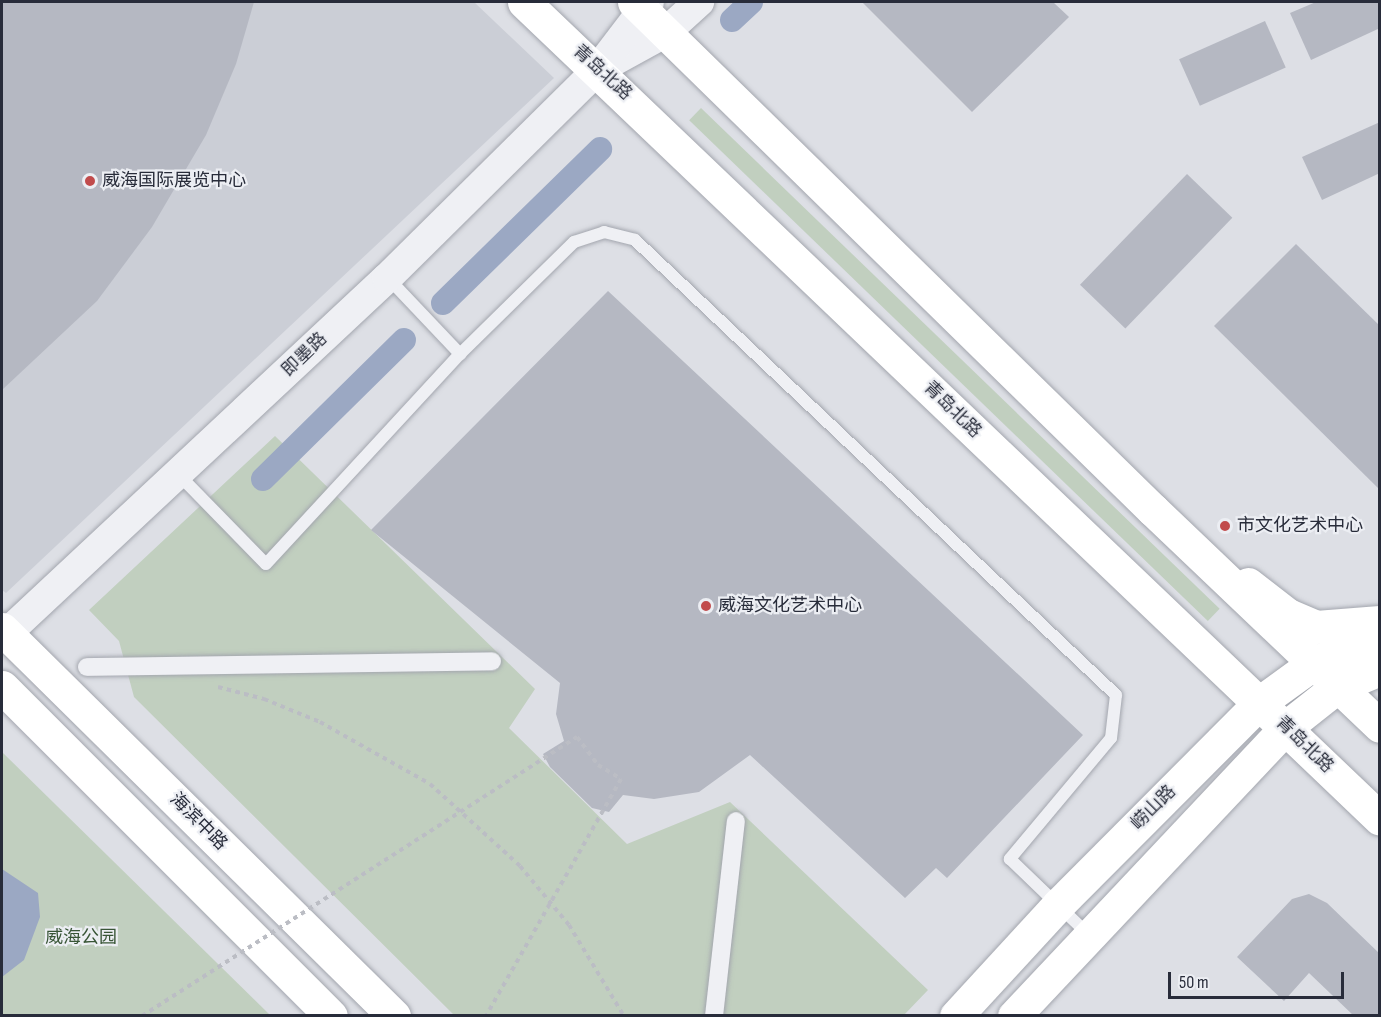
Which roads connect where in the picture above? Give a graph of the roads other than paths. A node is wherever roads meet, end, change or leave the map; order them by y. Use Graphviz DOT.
graph roads {
  1 [pos="524,2"];
  2 [pos="699,2"];
  3 [pos="642,4"];
  4 [pos="666,32"];
  5 [pos="598,69"];
  6 [pos="387,278"];
  7 [pos="460,354"];
  8 [pos="179,475"];
  9 [pos="1153,510"];
  10 [pos="1380,622"];
  11 [pos="4,632"];
  12 [pos="1380,634"];
  13 [pos="492,661"];
  14 [pos="1314,663"];
  15 [pos="87,667"];
  16 [pos="1380,669"];
  17 [pos="2,687"];
  18 [pos="1337,687"];
  19 [pos="1259,703"];
  20 [pos="1380,726"];
  21 [pos="1285,728"];
  22 [pos="1380,819"];
  23 [pos="736,821"];
  24 [pos="1059,904"];
  25 [pos="1090,937"];
  26 [pos="332,1016"];
  27 [pos="394,1016"];
  28 [pos="714,1016"];
  29 [pos="956,1016"];
  30 [pos="1014,1016"];
  1 -- 5 [label="main road, 青岛北路"];
  2 -- 4 [label="street, 即墨路"];
  3 -- 4 [label="main road"];
  3 -- 5 [label="street, 即墨路"];
  4 -- 5 [label="street, 即墨路"];
  4 -- 9 [label="main road"];
  5 -- 6 [label="street, 即墨路"];
  5 -- 19 [label="main road, 青岛北路"];
  6 -- 7 [label="lane"];
  6 -- 8 [label="street, 即墨路"];
  7 -- 8 [label="lane"];
  7 -- 24 [label="lane"];
  8 -- 11 [label="street, 即墨路"];
  9 -- 10 [label="main road"];
  9 -- 14 [label="main road"];
  11 -- 27 [label="main road, 海滨中路"];
  12 -- 14 [label="main road, 崂山路"];
  13 -- 15 [label="street"];
  14 -- 18 [label="main road"];
  14 -- 19 [label="main road, 崂山路"];
  16 -- 18 [label="main road"];
  17 -- 26 [label="main road"];
  18 -- 20 [label="main road"];
  18 -- 21 [label="main road"];
  19 -- 21 [label="main road, 青岛北路"];
  19 -- 24 [label="main road, 崂山路"];
  21 -- 22 [label="main road, 青岛北路"];
  21 -- 25 [label="main road"];
  23 -- 28 [label="street"];
  24 -- 25 [label="lane"];
  24 -- 29 [label="main road, 崂山路"];
  25 -- 30 [label="main road"];
}
